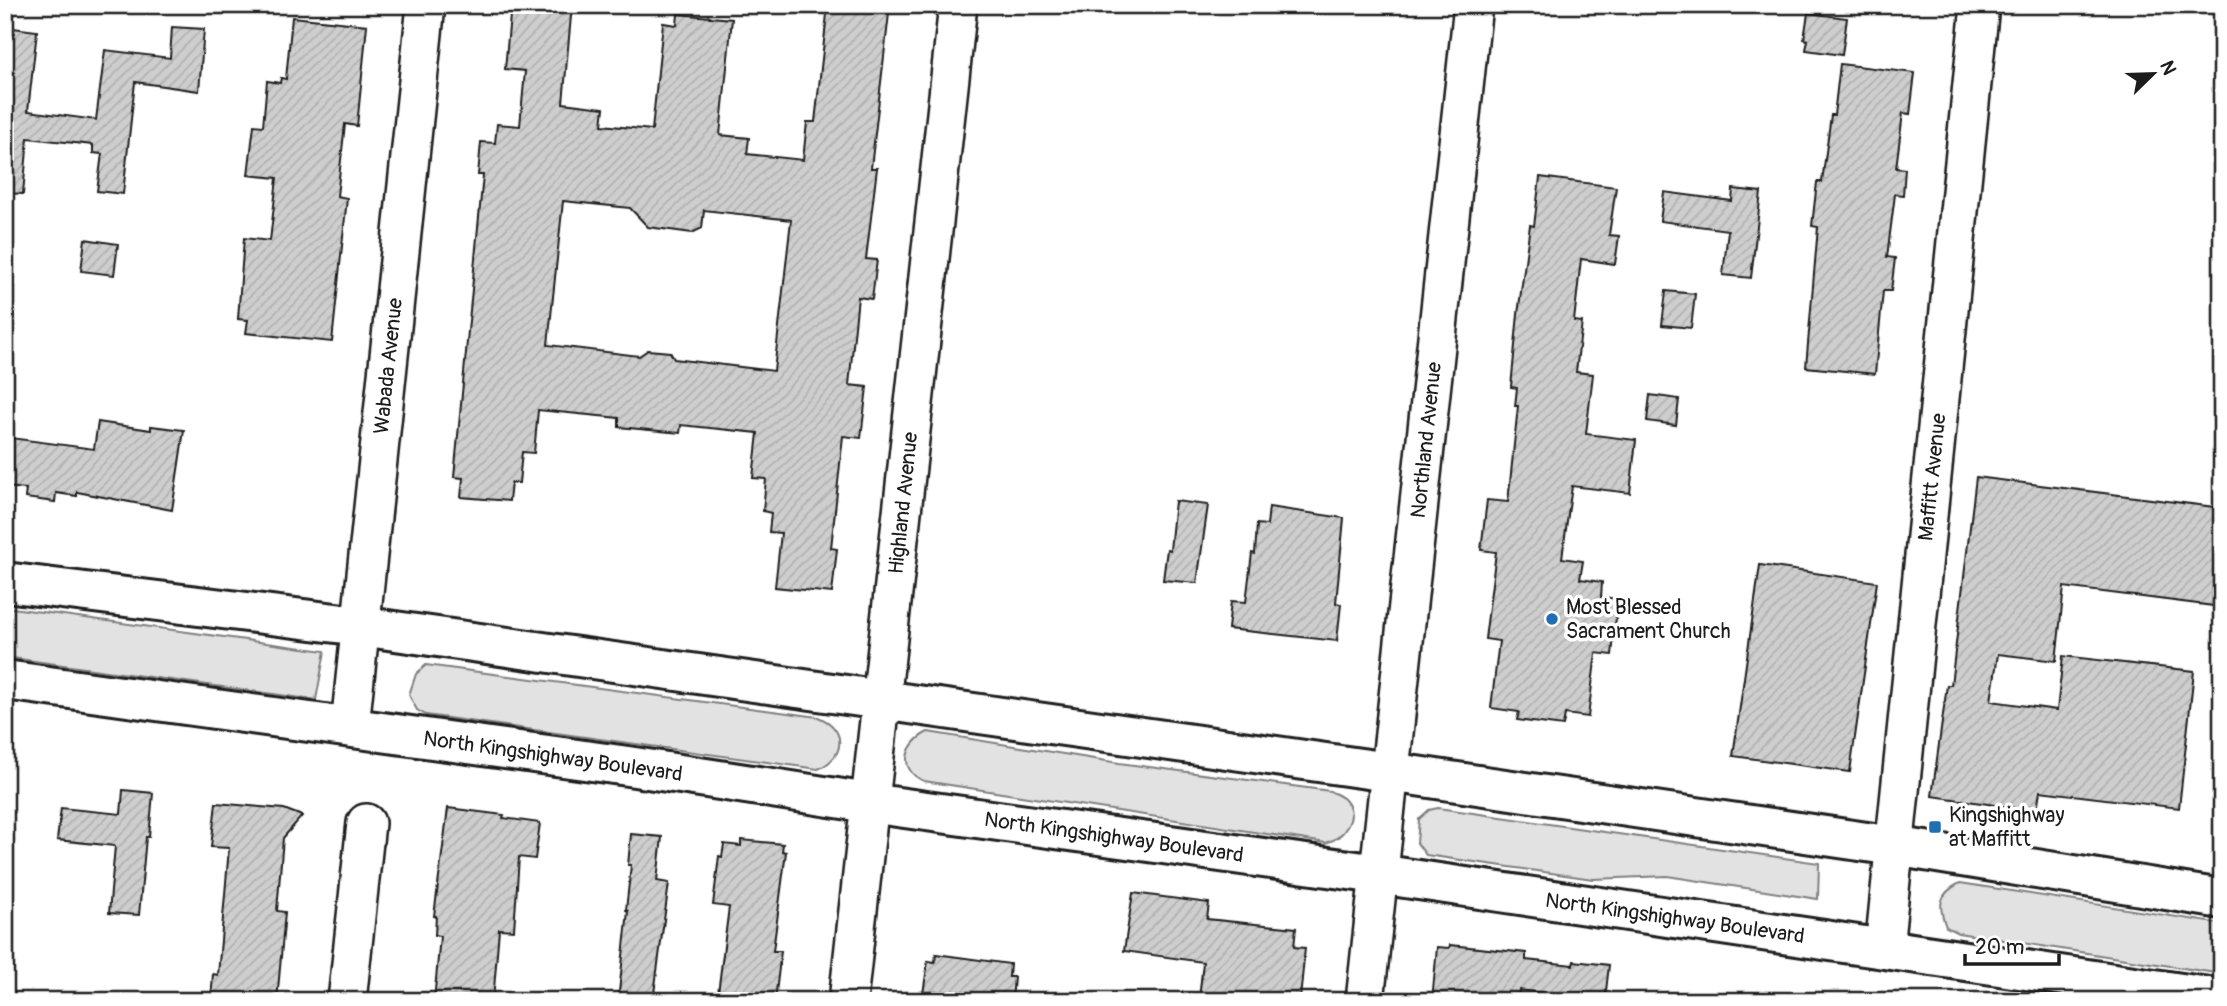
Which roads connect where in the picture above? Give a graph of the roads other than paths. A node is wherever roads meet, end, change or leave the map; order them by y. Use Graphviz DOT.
graph roads {
  1 [pos="426,5"];
  2 [pos="958,5"];
  3 [pos="1473,5"];
  4 [pos="1980,5"];
  5 [pos="5,582"];
  6 [pos="360,626"];
  7 [pos="5,680"];
  8 [pos="882,701"];
  9 [pos="350,726"];
  10 [pos="1390,772"];
  11 [pos="869,803"];
  12 [pos="366,823"];
  13 [pos="1894,846"];
  14 [pos="1378,874"];
  15 [pos="2222,899"];
  16 [pos="1884,949"];
  17 [pos="2222,999"];
  18 [pos="347,1001"];
  19 [pos="848,1001"];
  20 [pos="1364,1001"];
  1 -- 6 [label="street, Wabada Avenue"];
  2 -- 8 [label="street, Highland Avenue"];
  3 -- 10 [label="street, Northland Avenue"];
  4 -- 13 [label="street, Maffitt Avenue"];
  5 -- 6 [label="main road"];
  6 -- 8 [label="main road"];
  6 -- 9 [label="street, Wabada Avenue"];
  7 -- 9 [label="main road, North Kingshighway Boulevard"];
  8 -- 10 [label="main road"];
  8 -- 11 [label="street, Highland Avenue"];
  9 -- 11 [label="main road, North Kingshighway Boulevard"];
  10 -- 13 [label="main road"];
  10 -- 14 [label="street, Northland Avenue"];
  11 -- 14 [label="main road, North Kingshighway Boulevard"];
  11 -- 19 [label="street, Highland Avenue"];
  12 -- 18 [label="street"];
  13 -- 15 [label="main road"];
  13 -- 16 [label="street, Maffitt Avenue"];
  14 -- 16 [label="main road, North Kingshighway Boulevard"];
  14 -- 20 [label="street, Northland Avenue"];
  16 -- 17 [label="main road, North Kingshighway Boulevard"];
}
